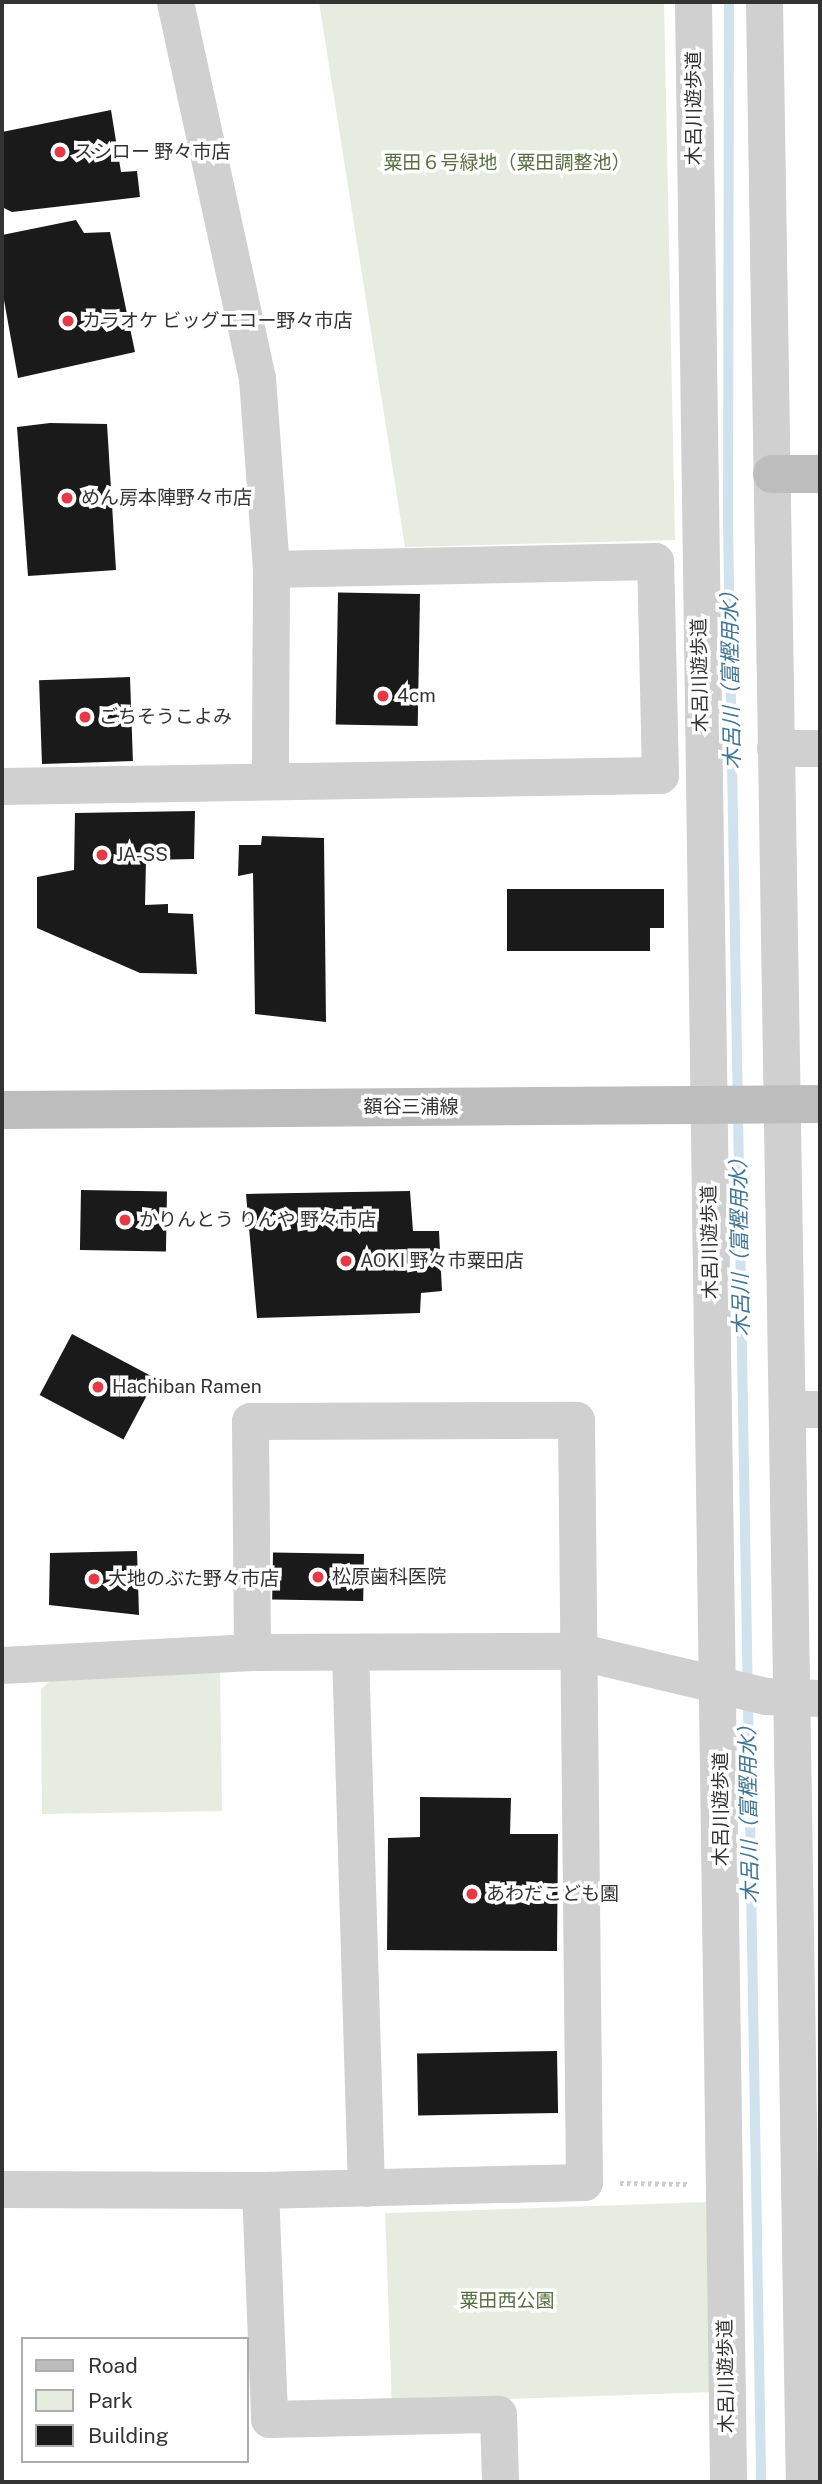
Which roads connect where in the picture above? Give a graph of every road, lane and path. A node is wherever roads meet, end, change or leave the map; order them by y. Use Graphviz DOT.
graph roads {
  1 [pos="175,2"];
  2 [pos="693,2"];
  3 [pos="764,2"];
  4 [pos="772,474"];
  5 [pos="820,474"];
  6 [pos="271,569"];
  7 [pos="775,748"];
  8 [pos="820,748"];
  9 [pos="270,779"];
  10 [pos="2,786"];
  11 [pos="716,1105"];
  12 [pos="789,1105"];
  13 [pos="2,1110"];
  14 [pos="804,1409"];
  15 [pos="577,1651"];
  16 [pos="252,1652"];
  17 [pos="350,1652"];
  18 [pos="2,1665"];
  19 [pos="724,1686"];
  20 [pos="792,1696"];
  21 [pos="809,2180"];
  22 [pos="584,2182"];
  23 [pos="721,2185"];
  24 [pos="366,2188"];
  25 [pos="2,2189"];
  26 [pos="260,2190"];
  27 [pos="812,2387"];
  28 [pos="500,2482"];
  29 [pos="728,2482"];
  30 [pos="804,2482"];
  1 -- 6 [label="street"];
  2 -- 11 [label="street, 木呂川遊歩道"];
  3 -- 4 [label="street"];
  4 -- 5 [label="main road"];
  4 -- 7 [label="street"];
  6 -- 9 [label="street"];
  6 -- 9 [label="street"];
  7 -- 8 [label="street"];
  7 -- 12 [label="street"];
  9 -- 10 [label="street"];
  11 -- 12 [label="main road, 額谷三浦線"];
  11 -- 13 [label="main road, 額谷三浦線"];
  11 -- 19 [label="street, 木呂川遊歩道"];
  12 -- 14 [label="street"];
  14 -- 20 [label="street"];
  15 -- 16 [label="street"];
  15 -- 17 [label="street"];
  15 -- 19 [label="street"];
  15 -- 22 [label="street"];
  16 -- 17 [label="street"];
  16 -- 18 [label="street"];
  17 -- 24 [label="street"];
  19 -- 20 [label="street"];
  19 -- 23 [label="street, 木呂川遊歩道"];
  20 -- 21 [label="street"];
  21 -- 27 [label="street"];
  22 -- 23 [label="path"];
  22 -- 24 [label="street"];
  23 -- 29 [label="street, 木呂川遊歩道"];
  24 -- 26 [label="street"];
  25 -- 26 [label="street"];
  26 -- 28 [label="street"];
  27 -- 30 [label="street"];
}
